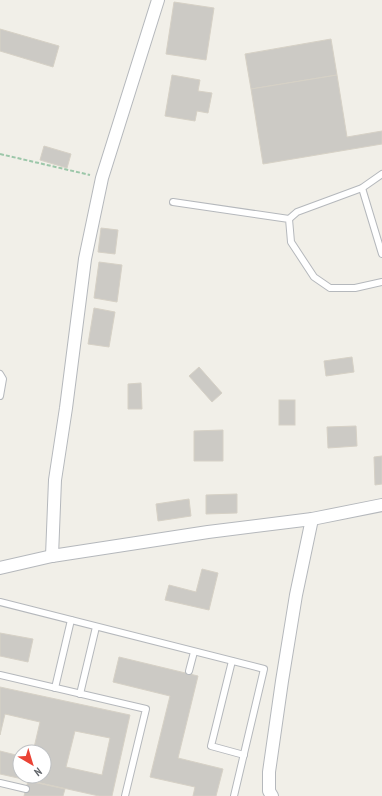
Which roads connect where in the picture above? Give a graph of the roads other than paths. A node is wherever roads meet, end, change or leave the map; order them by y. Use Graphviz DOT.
graph roads {
  1 [pos="158,0"];
  2 [pos="382,174"];
  3 [pos="362,188"];
  4 [pos="173,202"];
  5 [pos="289,219"];
  6 [pos="382,254"];
  7 [pos="382,282"];
  8 [pos="0,374"];
  9 [pos="0,396"];
  10 [pos="382,505"];
  11 [pos="312,519"];
  12 [pos="52,556"];
  13 [pos="0,568"];
  14 [pos="0,602"];
  15 [pos="71,620"];
  16 [pos="96,627"];
  17 [pos="194,652"];
  18 [pos="232,661"];
  19 [pos="189,671"];
  20 [pos="0,675"];
  21 [pos="55,688"];
  22 [pos="80,694"];
  23 [pos="244,755"];
  24 [pos="0,783"];
  25 [pos="26,789"];
  26 [pos="125,796"];
  27 [pos="234,796"];
  28 [pos="272,796"];
  1 -- 12 [label="street"];
  2 -- 3 [label="lane"];
  3 -- 5 [label="lane"];
  3 -- 6 [label="lane"];
  4 -- 5 [label="lane"];
  5 -- 7 [label="lane"];
  8 -- 9 [label="lane"];
  10 -- 11 [label="street"];
  11 -- 12 [label="street"];
  11 -- 28 [label="street"];
  12 -- 13 [label="street"];
  14 -- 15 [label="lane"];
  15 -- 16 [label="lane"];
  15 -- 21 [label="lane"];
  16 -- 17 [label="lane"];
  16 -- 22 [label="lane"];
  17 -- 18 [label="lane"];
  17 -- 19 [label="lane"];
  18 -- 23 [label="lane"];
  18 -- 23 [label="lane"];
  20 -- 21 [label="lane"];
  21 -- 22 [label="lane"];
  22 -- 26 [label="lane"];
  23 -- 27 [label="lane"];
  24 -- 25 [label="lane"];
}
